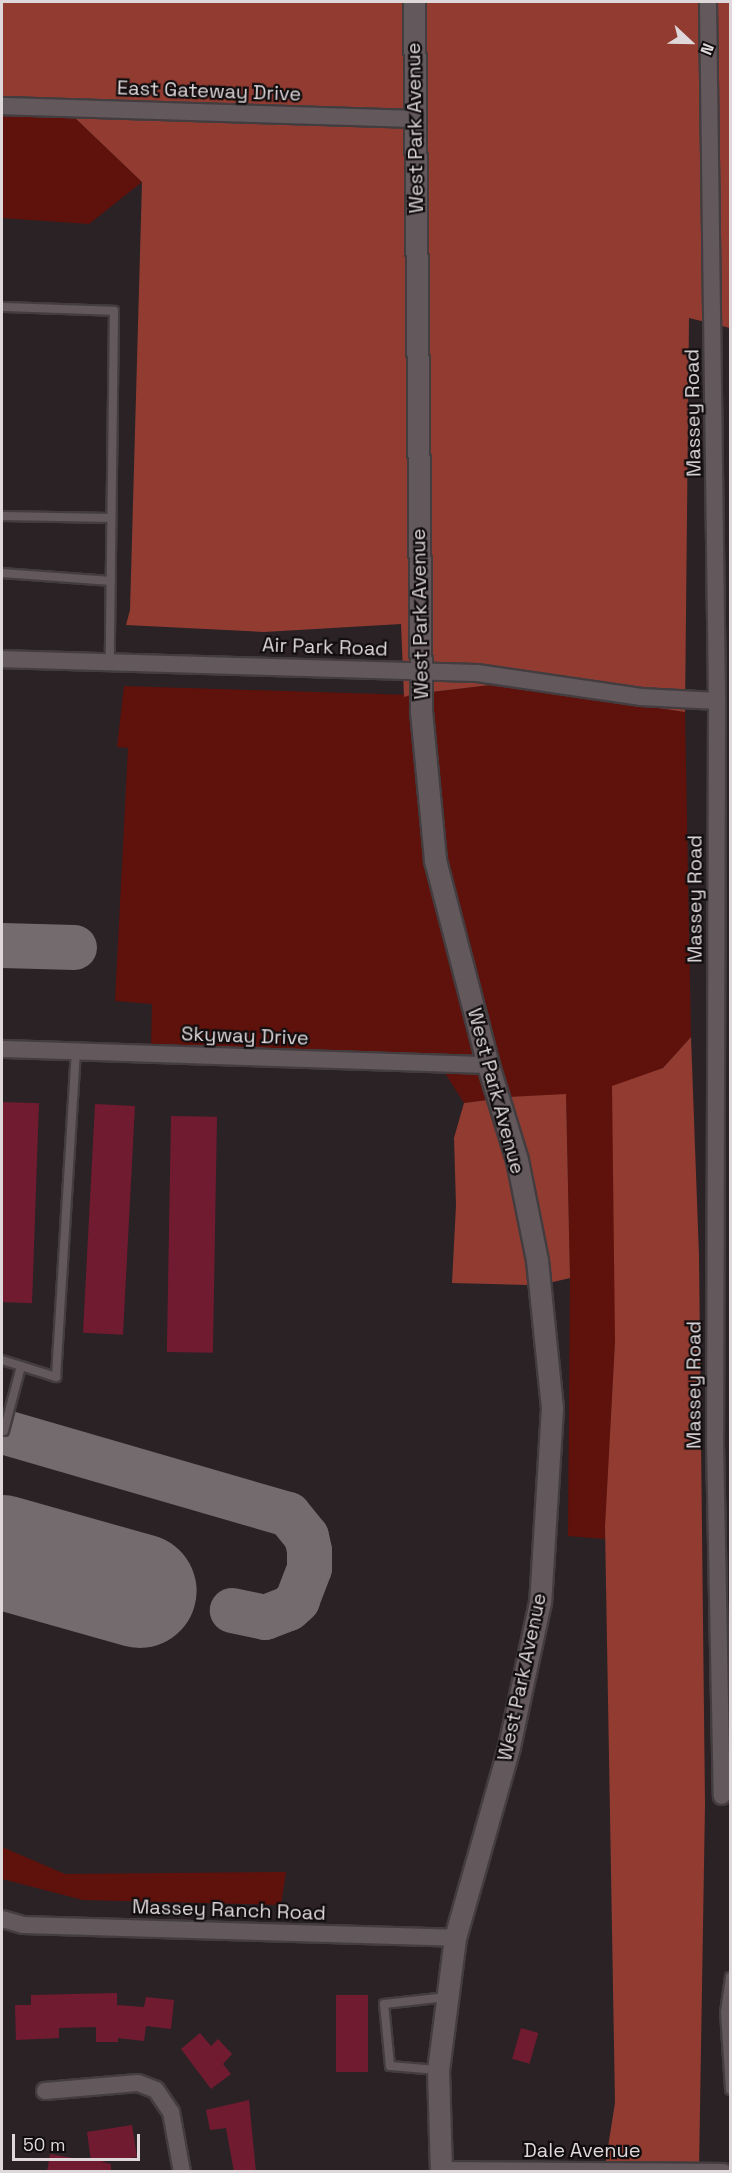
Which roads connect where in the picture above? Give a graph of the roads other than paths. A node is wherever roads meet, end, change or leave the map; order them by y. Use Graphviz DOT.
graph roads {
  1 [pos="414,2"];
  2 [pos="708,2"];
  3 [pos="2,106"];
  4 [pos="416,118"];
  5 [pos="2,307"];
  6 [pos="713,368"];
  7 [pos="730,373"];
  8 [pos="2,516"];
  9 [pos="111,518"];
  10 [pos="2,573"];
  11 [pos="111,581"];
  12 [pos="2,659"];
  13 [pos="110,662"];
  14 [pos="421,671"];
  15 [pos="717,701"];
  16 [pos="2,1049"];
  17 [pos="76,1051"];
  18 [pos="488,1065"];
  19 [pos="2,1360"];
  20 [pos="21,1366"];
  21 [pos="4,1431"];
  22 [pos="723,1442"];
  23 [pos="722,1796"];
  24 [pos="2,1919"];
  25 [pos="455,1938"];
  26 [pos="730,1977"];
  27 [pos="448,1997"];
  28 [pos="438,2070"];
  29 [pos="730,2090"];
  30 [pos="45,2091"];
  31 [pos="441,2171"];
  32 [pos="570,2171"];
  33 [pos="183,2172"];
  34 [pos="723,2172"];
  1 -- 4 [label="street, West Park Avenue"];
  2 -- 6 [label="street, Massey Road"];
  3 -- 4 [label="street, East Gateway Drive"];
  4 -- 14 [label="street, West Park Avenue"];
  5 -- 9 [label="lane"];
  6 -- 7 [label="street"];
  6 -- 15 [label="street, Massey Road"];
  8 -- 9 [label="lane"];
  9 -- 11 [label="lane"];
  10 -- 11 [label="lane"];
  11 -- 13 [label="lane"];
  12 -- 13 [label="street, Air Park Road"];
  13 -- 14 [label="street, Air Park Road"];
  14 -- 15 [label="street, Air Park Road"];
  14 -- 18 [label="street, West Park Avenue"];
  15 -- 22 [label="street, Massey Road"];
  16 -- 17 [label="street, Skyway Drive"];
  17 -- 18 [label="street, Skyway Drive"];
  17 -- 20 [label="lane"];
  18 -- 25 [label="street, West Park Avenue"];
  19 -- 20 [label="lane"];
  20 -- 21 [label="lane"];
  22 -- 23 [label="street, Massey Road"];
  24 -- 25 [label="street, Massey Ranch Road"];
  25 -- 27 [label="street, West Park Avenue"];
  26 -- 29 [label="lane"];
  27 -- 28 [label="street, West Park Avenue"];
  27 -- 28 [label="lane"];
  28 -- 31 [label="street, West Park Avenue"];
  30 -- 33 [label="street"];
  31 -- 32 [label="street, Dale Avenue"];
  32 -- 34 [label="street, Dale Avenue"];
}
